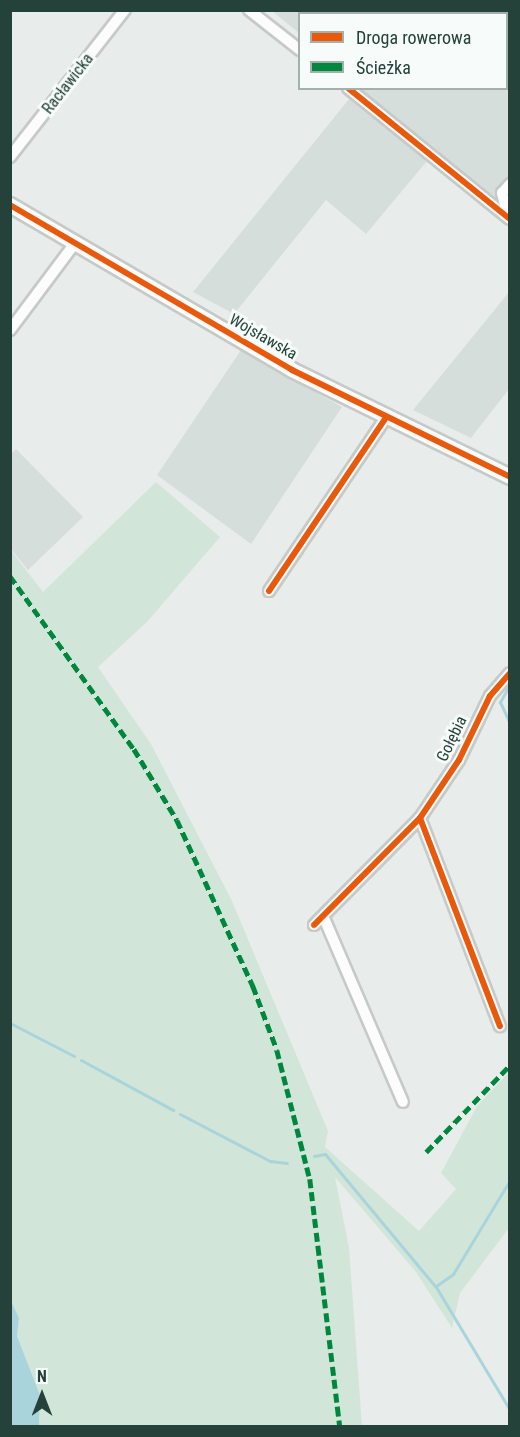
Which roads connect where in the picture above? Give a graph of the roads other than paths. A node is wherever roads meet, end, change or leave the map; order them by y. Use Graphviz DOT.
graph roads {
  1 [pos="125,10"];
  2 [pos="249,10"];
  3 [pos="298,48"];
  4 [pos="350,90"];
  5 [pos="10,157"];
  6 [pos="510,184"];
  7 [pos="10,205"];
  8 [pos="509,218"];
  9 [pos="75,243"];
  10 [pos="10,330"];
  11 [pos="385,419"];
  12 [pos="510,477"];
  13 [pos="269,591"];
  14 [pos="510,673"];
  15 [pos="420,818"];
  16 [pos="324,918"];
  17 [pos="314,925"];
  18 [pos="500,1026"];
  19 [pos="403,1102"];
  1 -- 5 [label="street, Racławicka"];
  2 -- 3 [label="street"];
  4 -- 8 [label="street"];
  6 -- 8 [label="street"];
  7 -- 9 [label="street, Wojsławska"];
  9 -- 10 [label="street"];
  9 -- 11 [label="street, Wojsławska"];
  11 -- 12 [label="street, Wojsławska"];
  11 -- 13 [label="street"];
  14 -- 15 [label="street, Gołębia"];
  15 -- 16 [label="street, Gołębia"];
  15 -- 18 [label="street"];
  16 -- 17 [label="street, Gołębia"];
  16 -- 19 [label="street"];
}
